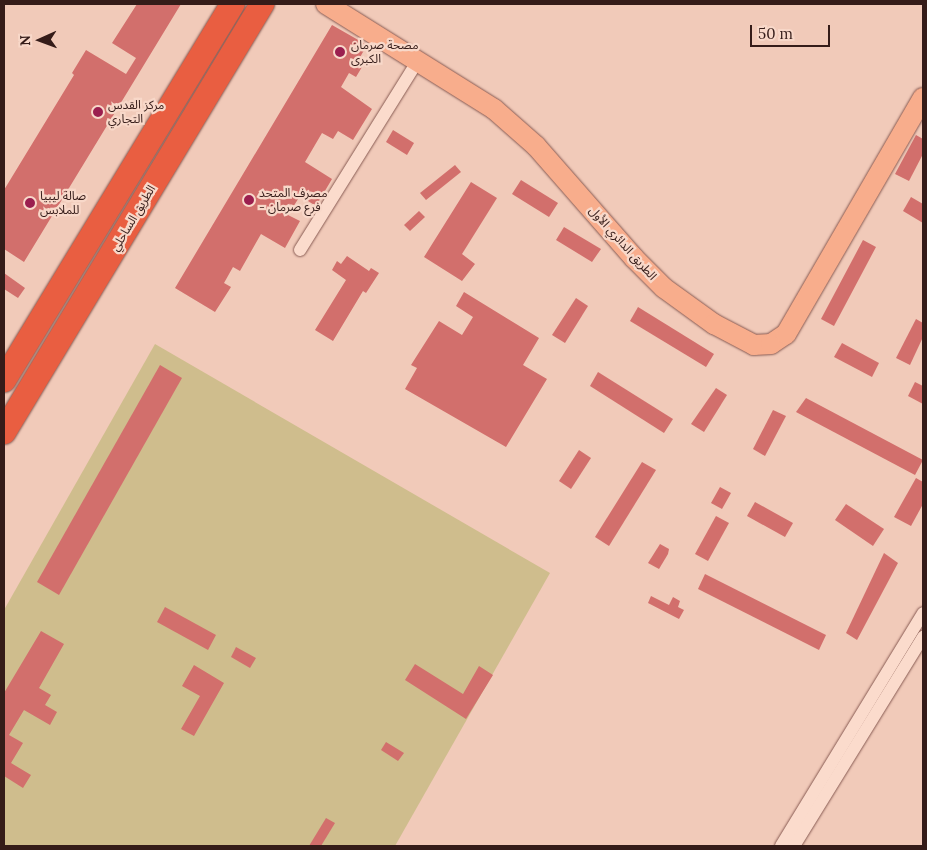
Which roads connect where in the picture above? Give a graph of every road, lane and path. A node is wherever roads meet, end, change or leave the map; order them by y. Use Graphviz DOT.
graph roads {
  1 [pos="232,4"];
  2 [pos="262,4"];
  3 [pos="326,4"];
  4 [pos="419,60"];
  5 [pos="923,98"];
  6 [pos="300,250"];
  7 [pos="4,380"];
  8 [pos="4,432"];
  9 [pos="923,613"];
  10 [pos="923,636"];
  11 [pos="780,846"];
  12 [pos="794,846"];
  1 -- 7 [label="highway"];
  2 -- 8 [label="highway, الطريق الساحلي"];
  3 -- 4 [label="main road, الطريق الدائري الأول"];
  4 -- 5 [label="main road, الطريق الدائري الأول"];
  4 -- 6 [label="street"];
  9 -- 11 [label="street"];
  10 -- 12 [label="street"];
}
